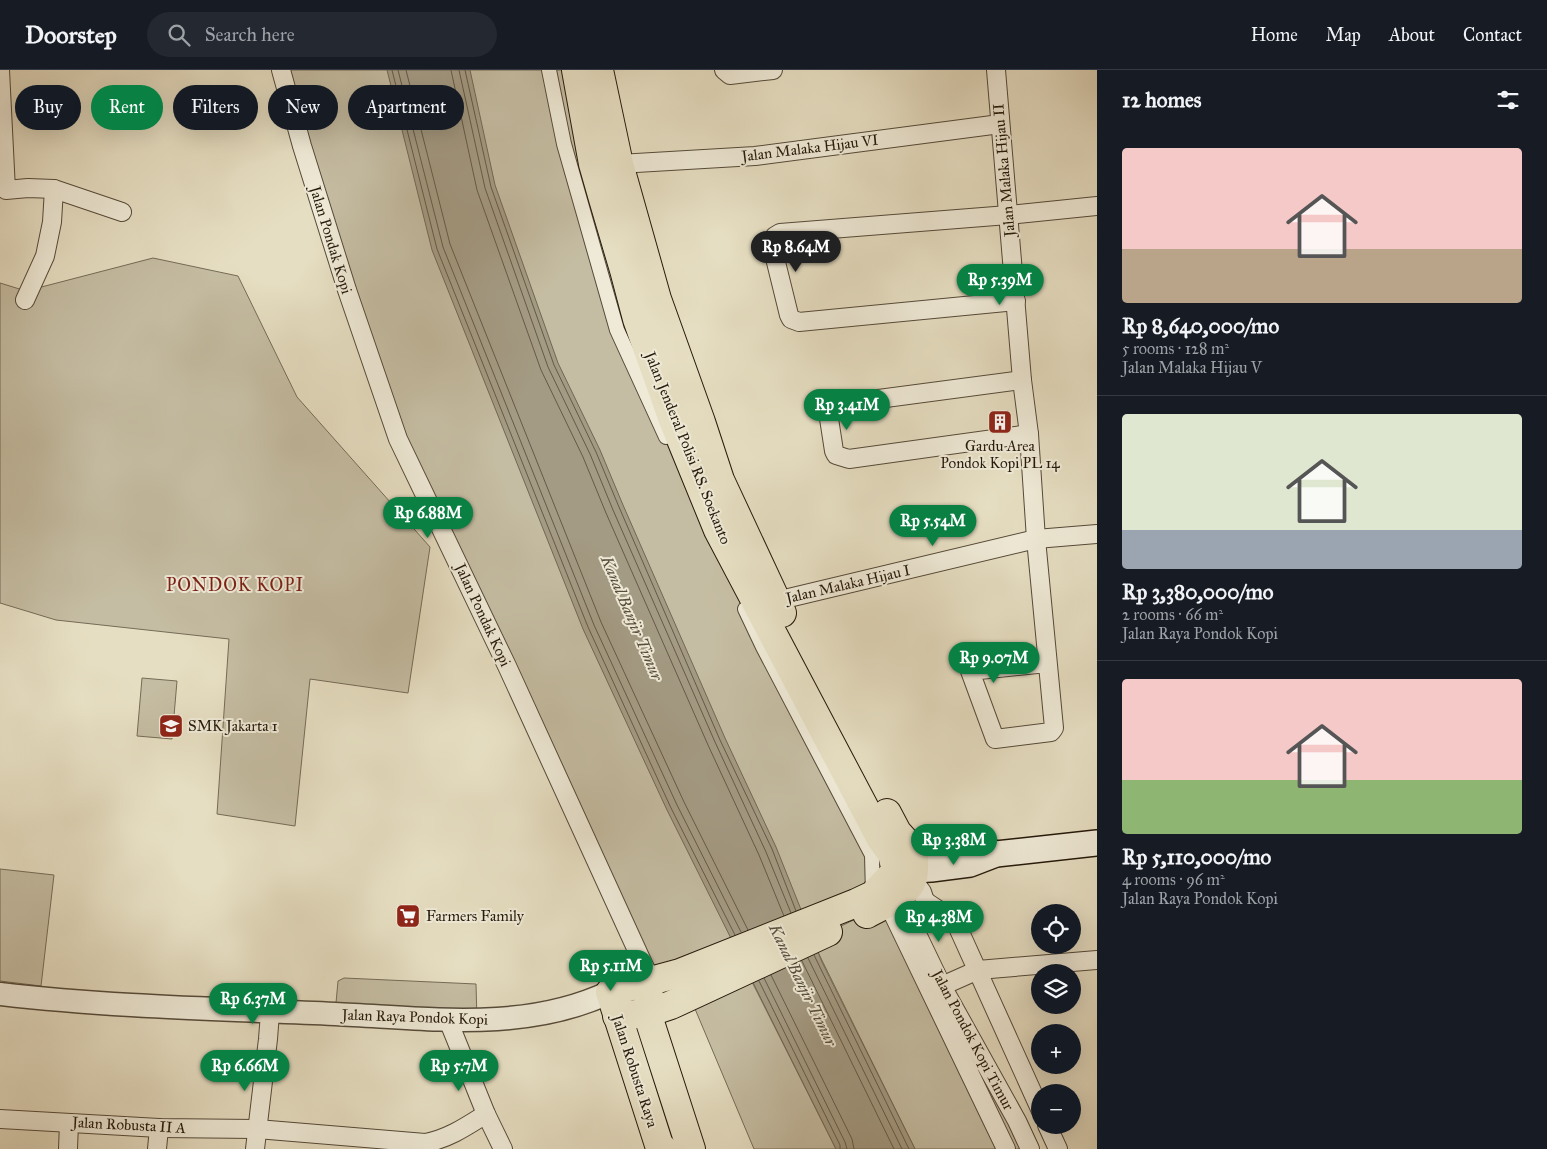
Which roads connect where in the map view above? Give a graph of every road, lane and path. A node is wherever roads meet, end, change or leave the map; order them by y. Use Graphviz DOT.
graph roads {
  1 [pos="0,70"];
  2 [pos="281,70"];
  3 [pos="548,70"];
  4 [pos="576,70"];
  5 [pos="599,70"];
  6 [pos="724,70"];
  7 [pos="773,70"];
  8 [pos="996,70"];
  9 [pos="1000,124"];
  10 [pos="606,164"];
  11 [pos="54,189"];
  12 [pos="3,190"];
  13 [pos="1097,206"];
  14 [pos="122,212"];
  15 [pos="1008,215"];
  16 [pos="25,300"];
  17 [pos="1016,301"];
  18 [pos="1022,380"];
  19 [pos="689,426"];
  20 [pos="1029,434"];
  21 [pos="1097,534"];
  22 [pos="1036,539"];
  23 [pos="776,601"];
  24 [pos="1047,663"];
  25 [pos="1097,842"];
  26 [pos="909,871"];
  27 [pos="864,904"];
  28 [pos="893,914"];
  29 [pos="1097,960"];
  30 [pos="978,970"];
  31 [pos="651,981"];
  32 [pos="685,985"];
  33 [pos="942,986"];
  34 [pos="0,994"];
  35 [pos="605,1003"];
  36 [pos="270,1013"];
  37 [pos="647,1013"];
  38 [pos="448,1020"];
  39 [pos="1031,1089"];
  40 [pos="486,1114"];
  41 [pos="0,1119"];
  42 [pos="69,1123"];
  43 [pos="159,1128"];
  44 [pos="257,1129"];
  45 [pos="1051,1134"];
  46 [pos="68,1149"];
  47 [pos="157,1149"];
  48 [pos="255,1149"];
  49 [pos="503,1149"];
  50 [pos="663,1149"];
  51 [pos="691,1149"];
  52 [pos="1006,1149"];
  53 [pos="1030,1149"];
  54 [pos="1058,1149"];
  1 -- 12 [label="street"];
  2 -- 31 [label="street, Jalan Pondak Kopi"];
  3 -- 27 [label="street"];
  4 -- 10 [label="main road, Jalan Jenderal Polisi RS. Soekanto"];
  5 -- 10 [label="main road, Jalan Jenderal Polisi RS. Soekanto"];
  6 -- 7 [label="street"];
  8 -- 9 [label="street, Jalan Malaka Hijau II"];
  9 -- 10 [label="street, Jalan Malaka Hijau VI"];
  9 -- 15 [label="street, Jalan Malaka Hijau II"];
  10 -- 19 [label="main road, Jalan Jenderal Polisi RS. Soekanto"];
  11 -- 12 [label="street"];
  11 -- 14 [label="street"];
  11 -- 16 [label="street"];
  13 -- 15 [label="street"];
  15 -- 17 [label="street, Jalan Malaka Hijau II"];
  15 -- 17 [label="street"];
  17 -- 18 [label="street, Jalan Malaka Hijau II"];
  18 -- 20 [label="street, Jalan Malaka Hijau II"];
  18 -- 20 [label="street"];
  19 -- 23 [label="main road, Jalan Jenderal Polisi RS. Soekanto"];
  19 -- 26 [label="main road, Jalan Jenderal Polisi RS. Soekanto"];
  20 -- 22 [label="street, Jalan Malaka Hijau II"];
  21 -- 22 [label="street, Jalan Malaka Hijau I"];
  22 -- 23 [label="street, Jalan Malaka Hijau I"];
  22 -- 24 [label="street, Jalan Malaka Hijau II"];
  23 -- 26 [label="main road, Jalan Jenderal Polisi RS. Soekanto"];
  24 -- 24 [label="street, Jalan Malaka Hijau II"];
  25 -- 26 [label="main road"];
  26 -- 27 [label="main road, Jalan Raya Pondok Kopi"];
  26 -- 30 [label="street, Jalan Pondok Kopi Timur"];
  26 -- 33 [label="street, Jalan Pondok Kopi Timur"];
  27 -- 32 [label="main road, Jalan Raya Pondok Kopi"];
  28 -- 52 [label="street"];
  29 -- 30 [label="street"];
  30 -- 33 [label="street"];
  30 -- 39 [label="street, Jalan Pondok Kopi Timur"];
  31 -- 32 [label="main road, Jalan Raya Pondok Kopi"];
  31 -- 35 [label="main road, Jalan Raya Pondok Kopi"];
  31 -- 37 [label="main road, Jalan Robusta Raya"];
  32 -- 37 [label="main road, Jalan Raya Pondok Kopi"];
  33 -- 53 [label="street, Jalan Pondok Kopi Timur"];
  34 -- 36 [label="street, Jalan Raya Pondok Kopi"];
  35 -- 37 [label="main road, Jalan Raya Pondok Kopi"];
  35 -- 38 [label="street, Jalan Raya Pondok Kopi"];
  35 -- 50 [label="main road, Jalan Robusta Raya"];
  36 -- 38 [label="street, Jalan Raya Pondok Kopi"];
  36 -- 44 [label="street"];
  37 -- 51 [label="main road, Jalan Robusta Raya"];
  38 -- 40 [label="street"];
  40 -- 44 [label="street, Jalan Robusta II A"];
  40 -- 49 [label="street"];
  41 -- 42 [label="street, Jalan Robusta II A"];
  42 -- 43 [label="street, Jalan Robusta II A"];
  42 -- 46 [label="street"];
  43 -- 44 [label="street, Jalan Robusta II A"];
  43 -- 47 [label="street"];
  44 -- 48 [label="street"];
  45 -- 54 [label="street"];
}
